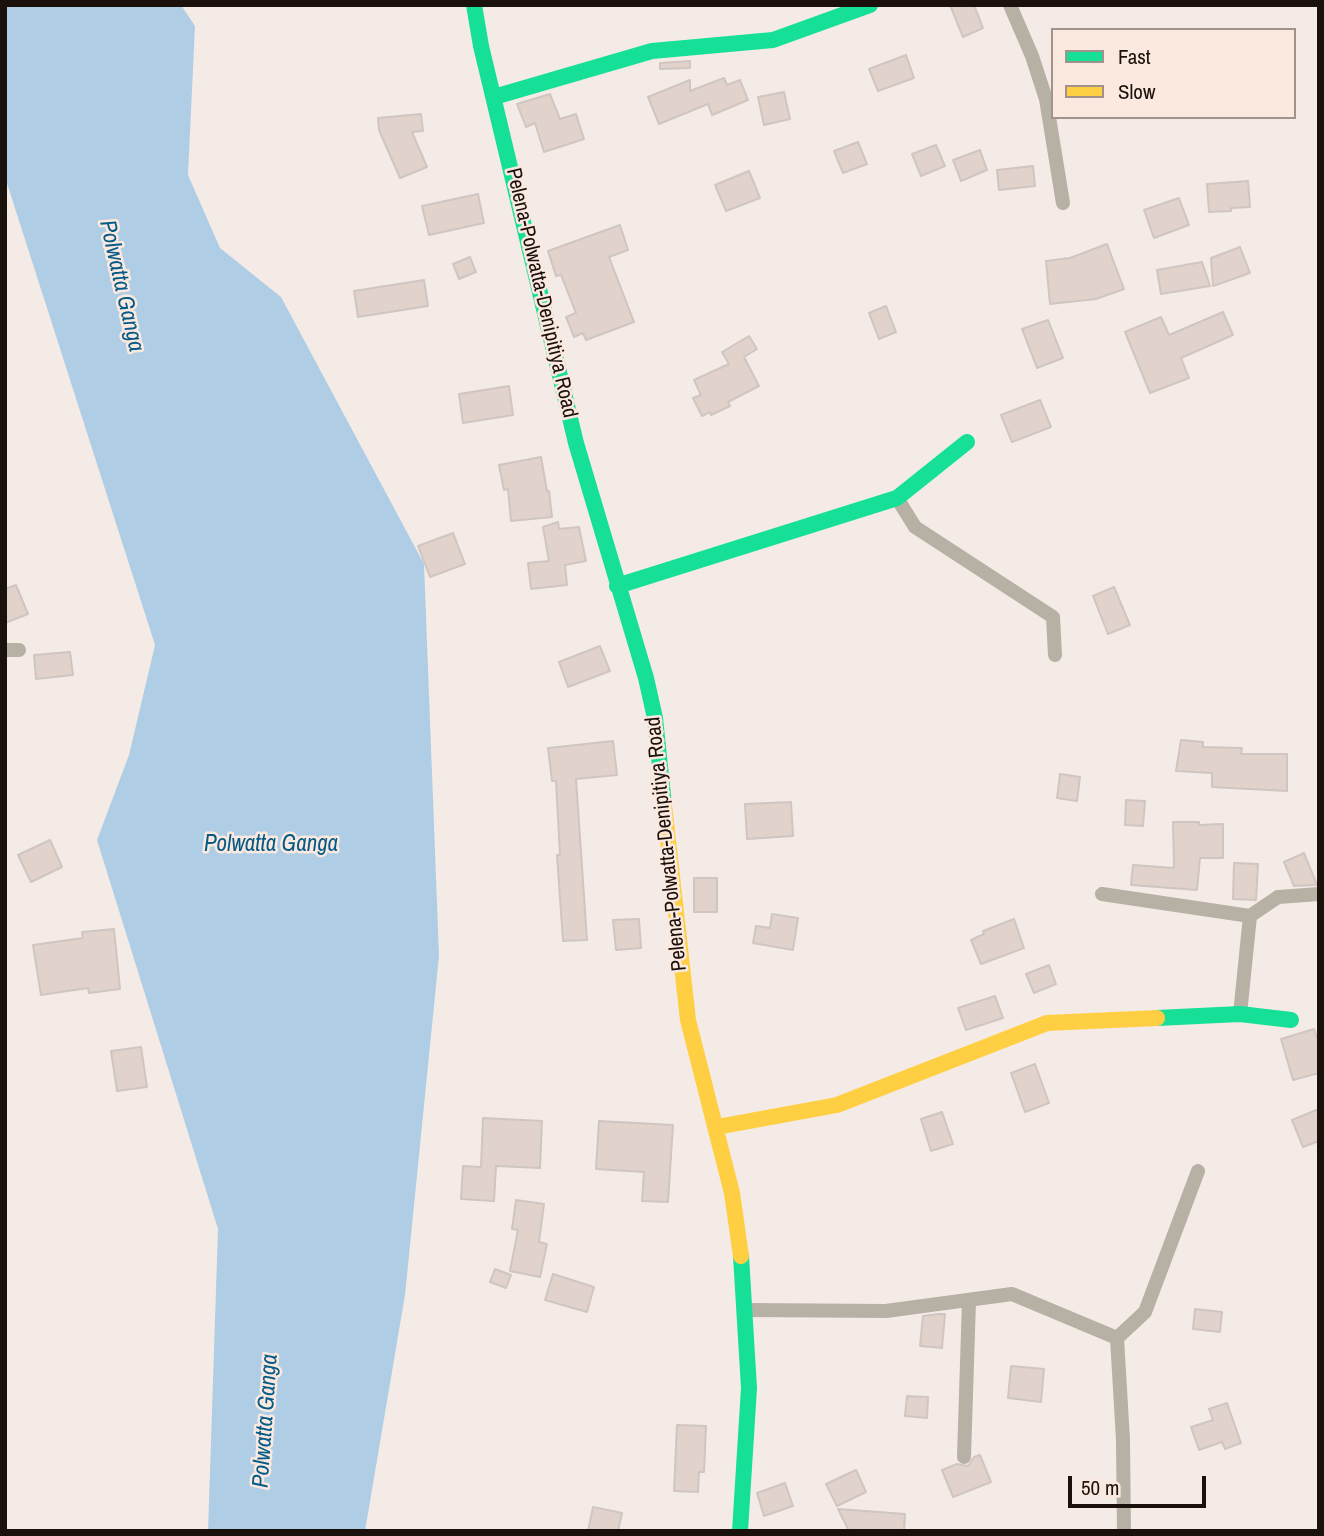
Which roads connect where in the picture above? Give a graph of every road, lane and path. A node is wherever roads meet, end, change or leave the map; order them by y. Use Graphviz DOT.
graph roads {
  1 [pos="474,5"];
  2 [pos="870,5"];
  3 [pos="1010,5"];
  4 [pos="494,97"];
  5 [pos="1063,203"];
  6 [pos="967,442"];
  7 [pos="897,498"];
  8 [pos="617,586"];
  9 [pos="1055,655"];
  10 [pos="1102,894"];
  11 [pos="1319,894"];
  12 [pos="1250,916"];
  13 [pos="1240,1014"];
  14 [pos="1291,1020"];
  15 [pos="718,1127"];
  16 [pos="1198,1171"];
  17 [pos="969,1301"];
  18 [pos="744,1310"];
  19 [pos="1117,1338"];
  20 [pos="964,1457"];
  21 [pos="740,1531"];
  22 [pos="1124,1531"];
  1 -- 4 [label="main road, Pelena-Polwatta-Denipitiya Road"];
  2 -- 4 [label="main road"];
  3 -- 5 [label="street"];
  4 -- 8 [label="main road, Pelena-Polwatta-Denipitiya Road"];
  6 -- 7 [label="main road"];
  7 -- 8 [label="main road"];
  7 -- 9 [label="street"];
  8 -- 15 [label="main road, Pelena-Polwatta-Denipitiya Road"];
  10 -- 12 [label="street"];
  11 -- 12 [label="street"];
  12 -- 13 [label="street"];
  13 -- 14 [label="main road"];
  13 -- 15 [label="main road"];
  15 -- 18 [label="main road, Pelena-Polwatta-Denipitiya Road"];
  16 -- 19 [label="street"];
  17 -- 18 [label="street"];
  17 -- 19 [label="street"];
  17 -- 20 [label="street"];
  18 -- 21 [label="main road, Pelena-Polwatta-Denipitiya Road"];
  19 -- 22 [label="street"];
}
